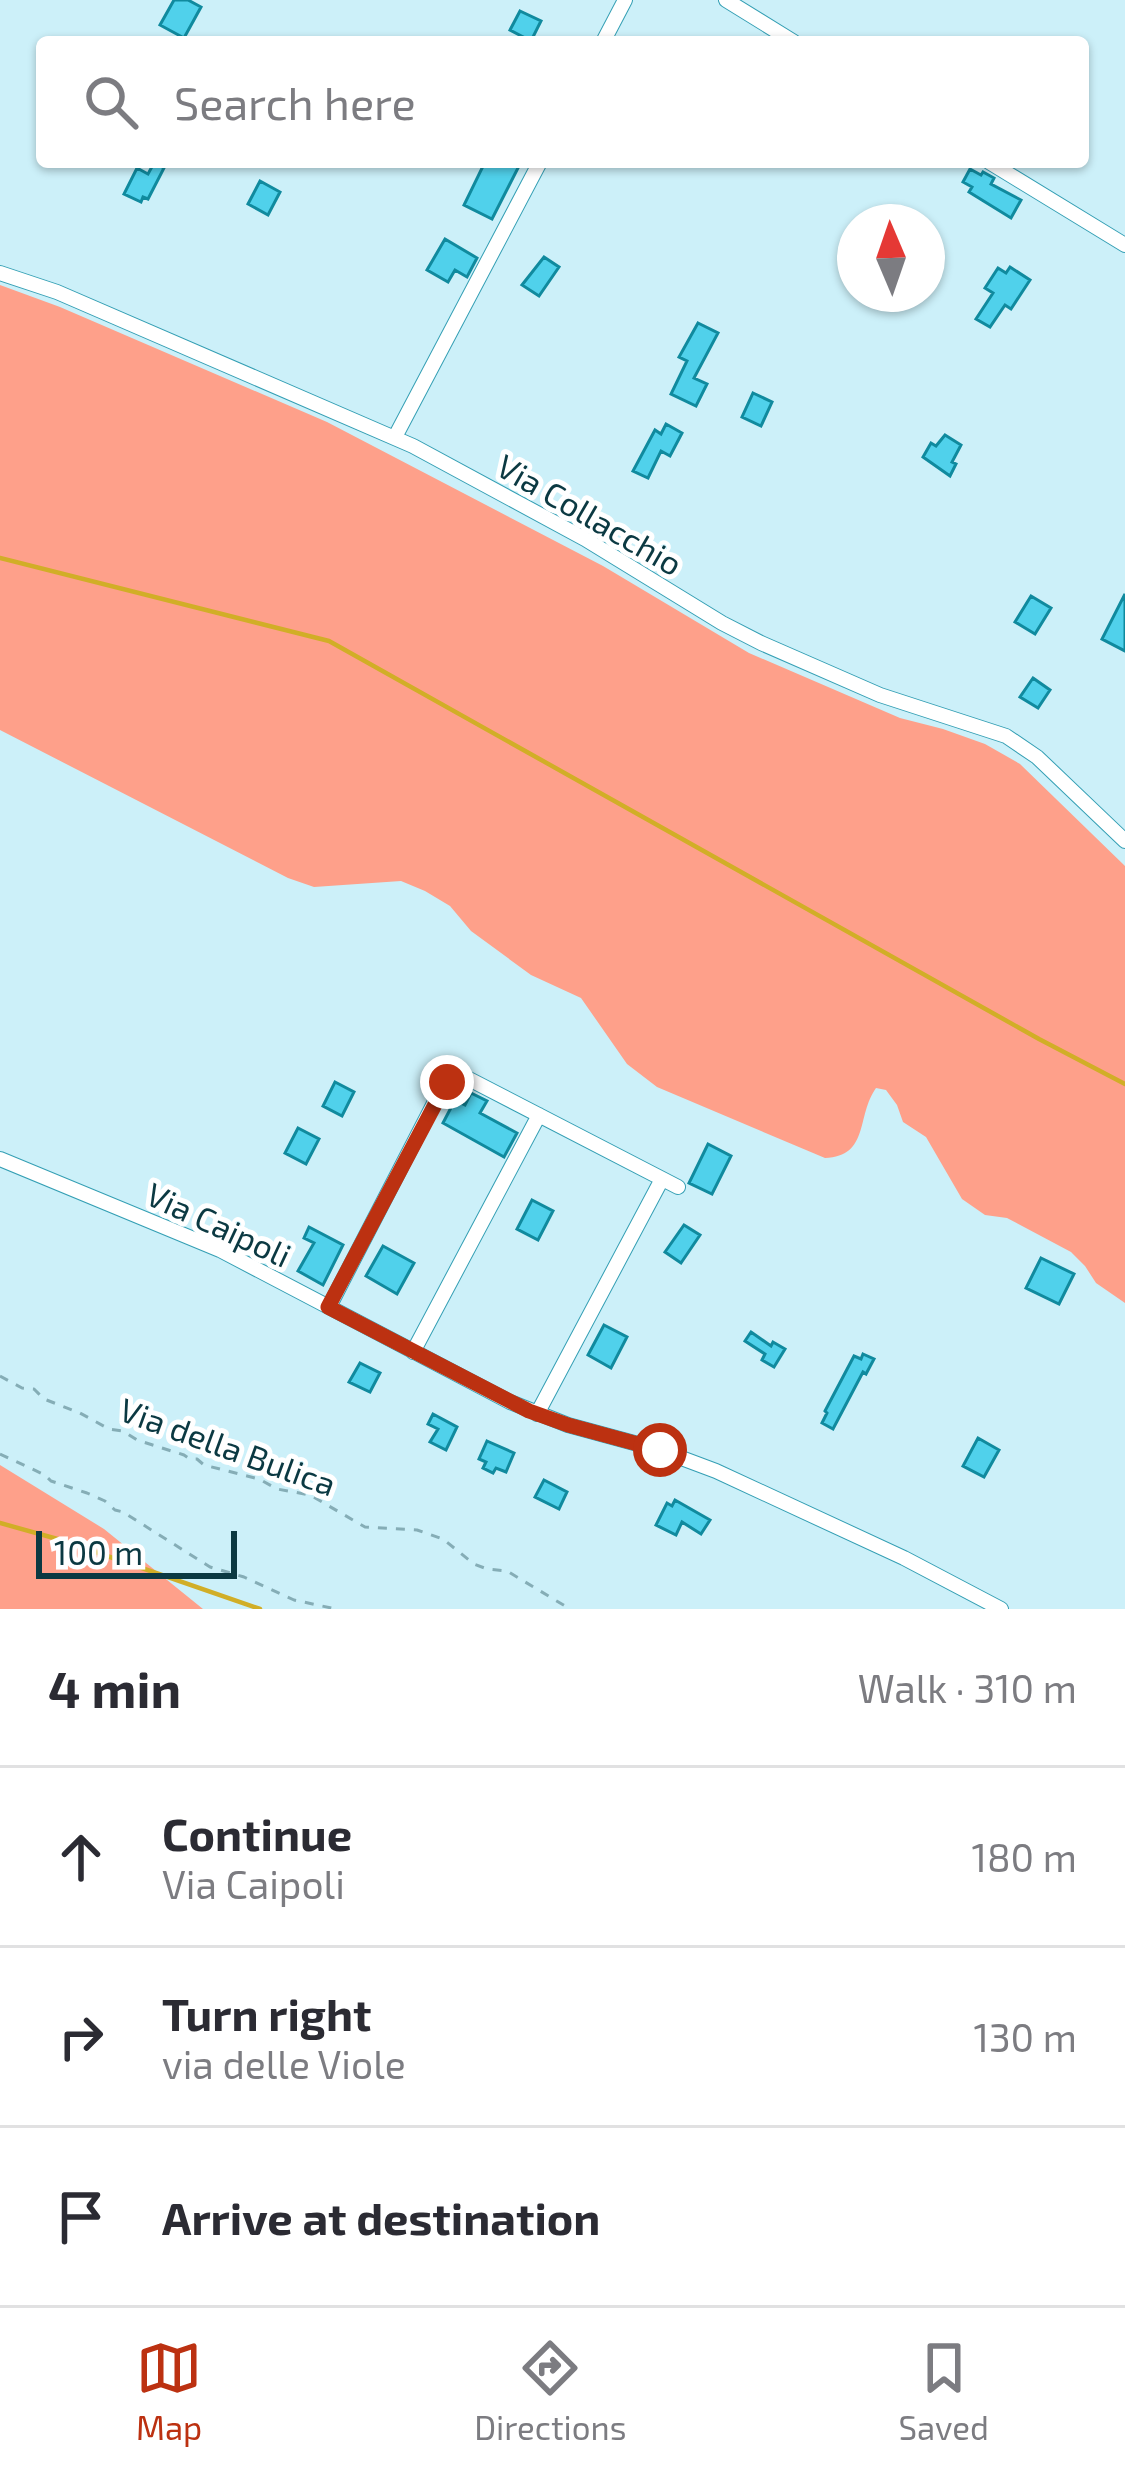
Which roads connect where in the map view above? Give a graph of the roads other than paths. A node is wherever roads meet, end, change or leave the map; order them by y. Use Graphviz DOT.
graph roads {
  1 [pos="625,0"];
  2 [pos="727,0"];
  3 [pos="606,36"];
  4 [pos="784,36"];
  5 [pos="537,168"];
  6 [pos="999,168"];
  7 [pos="1125,245"];
  8 [pos="0,273"];
  9 [pos="395,436"];
  10 [pos="1125,841"];
  11 [pos="539,1115"];
  12 [pos="0,1159"];
  13 [pos="662,1179"];
  14 [pos="678,1187"];
  15 [pos="328,1307"];
  16 [pos="413,1352"];
  17 [pos="537,1414"];
  18 [pos="1001,1609"];
  1 -- 3 [label="street"];
  2 -- 4 [label="street"];
  5 -- 9 [label="street"];
  6 -- 7 [label="street"];
  8 -- 9 [label="street, Via Collacchio"];
  9 -- 10 [label="street, Via Collacchio"];
  11 -- 13 [label="street"];
  11 -- 15 [label="street"];
  11 -- 16 [label="street"];
  12 -- 15 [label="street, Via Caipoli"];
  13 -- 14 [label="street"];
  13 -- 17 [label="street"];
  15 -- 16 [label="street, Via Caipoli"];
  16 -- 17 [label="street, Via Caipoli"];
  17 -- 18 [label="street, Via Caipoli"];
}
